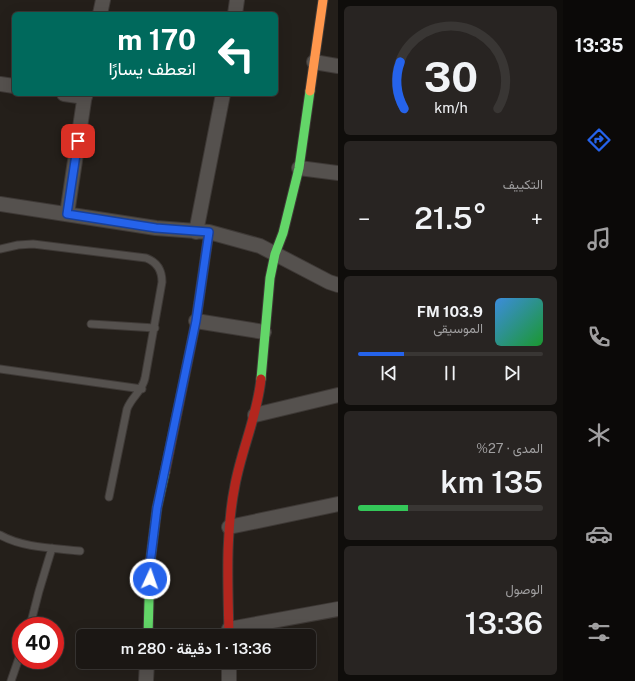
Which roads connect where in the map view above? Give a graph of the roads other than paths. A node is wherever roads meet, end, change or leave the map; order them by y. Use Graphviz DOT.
graph roads {
  1 [pos="103,0"];
  2 [pos="237,0"];
  3 [pos="323,0"];
  4 [pos="100,12"];
  5 [pos="235,12"];
  6 [pos="314,62"];
  7 [pos="338,66"];
  8 [pos="0,84"];
  9 [pos="12,86"];
  10 [pos="85,96"];
  11 [pos="223,96"];
  12 [pos="299,168"];
  13 [pos="338,173"];
  14 [pos="0,204"];
  15 [pos="67,214"];
  16 [pos="202,232"];
  17 [pos="0,249"];
  18 [pos="275,254"];
  19 [pos="338,285"];
  20 [pos="196,321"];
  21 [pos="91,324"];
  22 [pos="155,328"];
  23 [pos="264,332"];
  24 [pos="0,369"];
  25 [pos="142,389"];
  26 [pos="338,396"];
  27 [pos="255,415"];
  28 [pos="109,497"];
  29 [pos="338,504"];
  30 [pos="229,526"];
  31 [pos="0,535"];
  32 [pos="52,548"];
  33 [pos="80,551"];
  34 [pos="338,609"];
  35 [pos="32,617"];
  36 [pos="148,629"];
  37 [pos="229,629"];
  38 [pos="247,629"];
  39 [pos="15,669"];
  40 [pos="147,669"];
  41 [pos="229,669"];
  42 [pos="11,681"];
  43 [pos="146,681"];
  44 [pos="229,681"];
  1 -- 4 [label="street"];
  2 -- 5 [label="street"];
  3 -- 6 [label="street"];
  6 -- 7 [label="street"];
  6 -- 12 [label="street"];
  8 -- 9 [label="street"];
  10 -- 15 [label="street"];
  11 -- 16 [label="street"];
  12 -- 13 [label="street"];
  12 -- 18 [label="street"];
  14 -- 15 [label="street"];
  15 -- 16 [label="street"];
  16 -- 18 [label="street"];
  16 -- 20 [label="street"];
  17 -- 22 [label="lane"];
  18 -- 19 [label="street"];
  18 -- 23 [label="street"];
  20 -- 23 [label="street"];
  20 -- 36 [label="street"];
  21 -- 22 [label="lane"];
  22 -- 25 [label="lane"];
  23 -- 27 [label="street"];
  24 -- 25 [label="lane"];
  25 -- 28 [label="lane"];
  26 -- 27 [label="street"];
  27 -- 30 [label="street"];
  29 -- 30 [label="street"];
  30 -- 37 [label="street"];
  31 -- 32 [label="lane"];
  32 -- 33 [label="lane"];
  32 -- 35 [label="lane"];
  34 -- 38 [label="street"];
  39 -- 42 [label="lane"];
  40 -- 43 [label="street"];
  41 -- 44 [label="street"];
}
